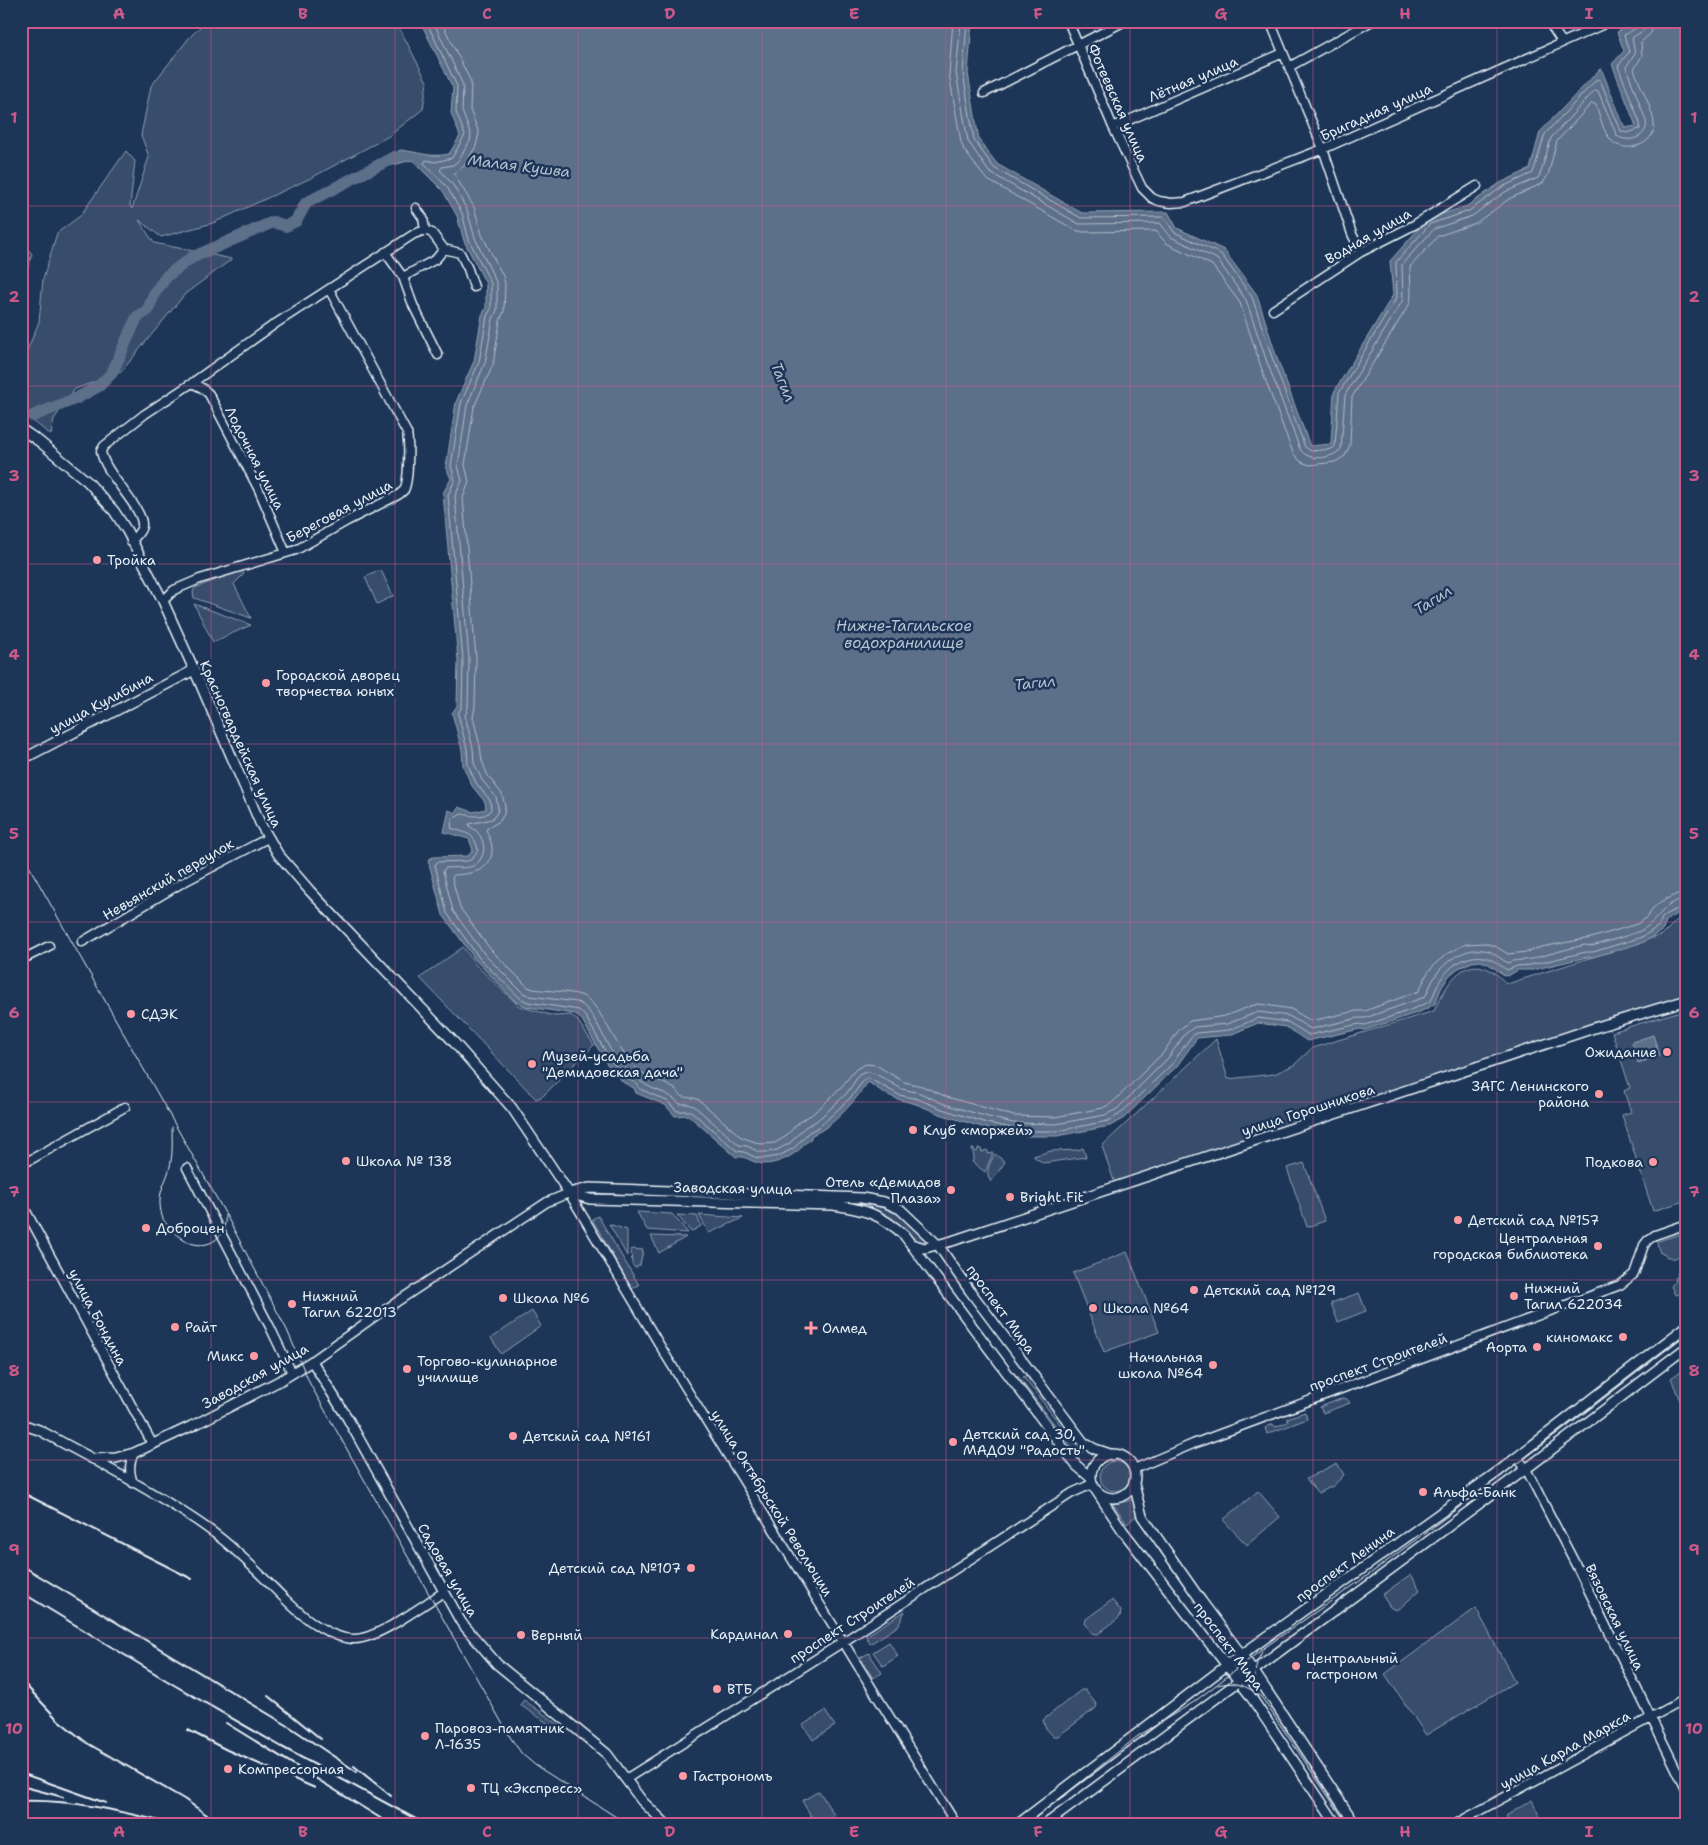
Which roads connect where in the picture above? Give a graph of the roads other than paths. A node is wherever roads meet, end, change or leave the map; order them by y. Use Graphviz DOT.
graph roads {
  1 [pos="1068,21"];
  2 [pos="1125,21"];
  3 [pos="1270,21"];
  4 [pos="1372,21"];
  5 [pos="1548,21"];
  6 [pos="1611,21"];
  7 [pos="1562,42"];
  8 [pos="1079,45"];
  9 [pos="1283,53"];
  10 [pos="1289,67"];
  11 [pos="984,93"];
  12 [pos="1113,127"];
  13 [pos="1323,149"];
  14 [pos="1477,186"];
  15 [pos="1146,194"];
  16 [pos="416,208"];
  17 [pos="425,230"];
  18 [pos="444,249"];
  19 [pos="385,252"];
  20 [pos="1361,252"];
  21 [pos="402,277"];
  22 [pos="474,287"];
  23 [pos="328,289"];
  24 [pos="1273,310"];
  25 [pos="438,354"];
  26 [pos="192,384"];
  27 [pos="21,429"];
  28 [pos="132,542"];
  29 [pos="286,554"];
  30 [pos="163,601"];
  31 [pos="194,670"];
  32 [pos="21,760"];
  33 [pos="268,838"];
  34 [pos="82,942"];
  35 [pos="49,946"];
  36 [pos="21,960"];
  37 [pos="1687,1000"];
  38 [pos="125,1107"];
  39 [pos="21,1165"];
  40 [pos="187,1168"];
  41 [pos="569,1193"];
  42 [pos="21,1202"];
  43 [pos="884,1202"];
  44 [pos="892,1224"];
  45 [pos="1687,1224"];
  46 [pos="911,1244"];
  47 [pos="938,1244"];
  48 [pos="1687,1326"];
  49 [pos="1687,1347"];
  50 [pos="312,1360"];
  51 [pos="292,1373"];
  52 [pos="21,1424"];
  53 [pos="153,1445"];
  54 [pos="134,1453"];
  55 [pos="1113,1454"];
  56 [pos="1517,1457"];
  57 [pos="93,1459"];
  58 [pos="1134,1469"];
  59 [pos="1526,1469"];
  60 [pos="133,1483"];
  61 [pos="1092,1484"];
  62 [pos="1134,1484"];
  63 [pos="444,1592"];
  64 [pos="843,1642"];
  65 [pos="1241,1654"];
  66 [pos="1226,1666"];
  67 [pos="1253,1670"];
  68 [pos="1239,1681"];
  69 [pos="1687,1698"];
  70 [pos="1651,1717"];
  71 [pos="626,1779"];
  72 [pos="1687,1791"];
  73 [pos="666,1824"];
  74 [pos="956,1824"];
  75 [pos="1018,1824"];
  76 [pos="1046,1824"];
  77 [pos="1336,1824"];
  78 [pos="1355,1824"];
  79 [pos="1456,1824"];
  1 -- 8 [label="street, Фотеевская улица"];
  2 -- 8 [label="street"];
  3 -- 9 [label="street"];
  4 -- 10 [label="street"];
  5 -- 7 [label="street"];
  6 -- 7 [label="street, Бригадная улица"];
  7 -- 13 [label="street, Бригадная улица"];
  8 -- 11 [label="street"];
  8 -- 12 [label="street, Фотеевская улица"];
  9 -- 10 [label="street"];
  9 -- 12 [label="street, Лётная улица"];
  10 -- 13 [label="street"];
  12 -- 15 [label="street, Фотеевская улица"];
  13 -- 15 [label="street, Бригадная улица"];
  13 -- 20 [label="street"];
  14 -- 20 [label="street, Водная улица"];
  16 -- 17 [label="street"];
  17 -- 18 [label="street"];
  17 -- 19 [label="street"];
  18 -- 21 [label="street"];
  18 -- 22 [label="street"];
  19 -- 21 [label="street"];
  19 -- 23 [label="street"];
  20 -- 24 [label="street, Водная улица"];
  21 -- 25 [label="street"];
  23 -- 26 [label="street"];
  23 -- 29 [label="street, Береговая улица"];
  26 -- 28 [label="street"];
  26 -- 29 [label="street, Лодочная улица"];
  27 -- 28 [label="main road, Красногвардейская улица"];
  28 -- 30 [label="main road, Красногвардейская улица"];
  29 -- 30 [label="street, Береговая улица"];
  30 -- 31 [label="main road, Красногвардейская улица"];
  31 -- 32 [label="main road, улица Кулибина"];
  31 -- 33 [label="main road, Красногвардейская улица"];
  33 -- 34 [label="street, Невьянский переулок"];
  33 -- 41 [label="main road, Красногвардейская улица"];
  35 -- 36 [label="street"];
  37 -- 47 [label="main road, улица Горошникова"];
  38 -- 39 [label="street"];
  40 -- 51 [label="street"];
  41 -- 43 [label="main road, Заводская улица"];
  41 -- 44 [label="main road, Заводская улица"];
  41 -- 50 [label="street, Заводская улица"];
  41 -- 64 [label="street, улица Октябрьской Революции"];
  42 -- 53 [label="street, улица Бондина"];
  43 -- 47 [label="main road, проспект Мира"];
  44 -- 46 [label="main road, проспект Мира"];
  45 -- 58 [label="street, проспект Строителей"];
  46 -- 47 [label="main road, улица Горошникова"];
  46 -- 61 [label="main road, проспект Мира"];
  47 -- 55 [label="main road, проспект Мира"];
  48 -- 56 [label="main road, проспект Ленина"];
  49 -- 59 [label="main road"];
  50 -- 51 [label="main road, Заводская улица"];
  50 -- 63 [label="main road, Садовая улица"];
  51 -- 53 [label="main road, Заводская улица"];
  52 -- 57 [label="main road"];
  53 -- 54 [label="main road, Заводская улица"];
  54 -- 57 [label="main road, Заводская улица"];
  54 -- 60 [label="street"];
  55 -- 58 [label="main road"];
  55 -- 61 [label="main road"];
  56 -- 59 [label="street, Вязовская улица"];
  56 -- 65 [label="main road, проспект Ленина"];
  57 -- 60 [label="street"];
  58 -- 62 [label="main road"];
  59 -- 67 [label="main road"];
  59 -- 70 [label="street, Вязовская улица"];
  60 -- 63 [label="street"];
  61 -- 62 [label="main road"];
  61 -- 64 [label="street, проспект Строителей"];
  61 -- 66 [label="main road, проспект Мира"];
  62 -- 65 [label="main road, проспект Мира"];
  63 -- 71 [label="main road, Садовая улица"];
  64 -- 71 [label="street, проспект Строителей"];
  64 -- 74 [label="street, улица Октябрьской Революции"];
  65 -- 66 [label="main road, проспект Ленина"];
  65 -- 67 [label="main road, проспект Мира"];
  66 -- 68 [label="main road, проспект Мира"];
  66 -- 75 [label="main road, проспект Ленина"];
  67 -- 68 [label="main road"];
  67 -- 78 [label="main road, проспект Мира"];
  68 -- 76 [label="main road"];
  68 -- 77 [label="main road, проспект Мира"];
  69 -- 70 [label="street, улица Карла Маркса"];
  70 -- 72 [label="street, Вязовская улица"];
  70 -- 79 [label="street, улица Карла Маркса"];
  71 -- 73 [label="main road, Садовая улица"];
}
